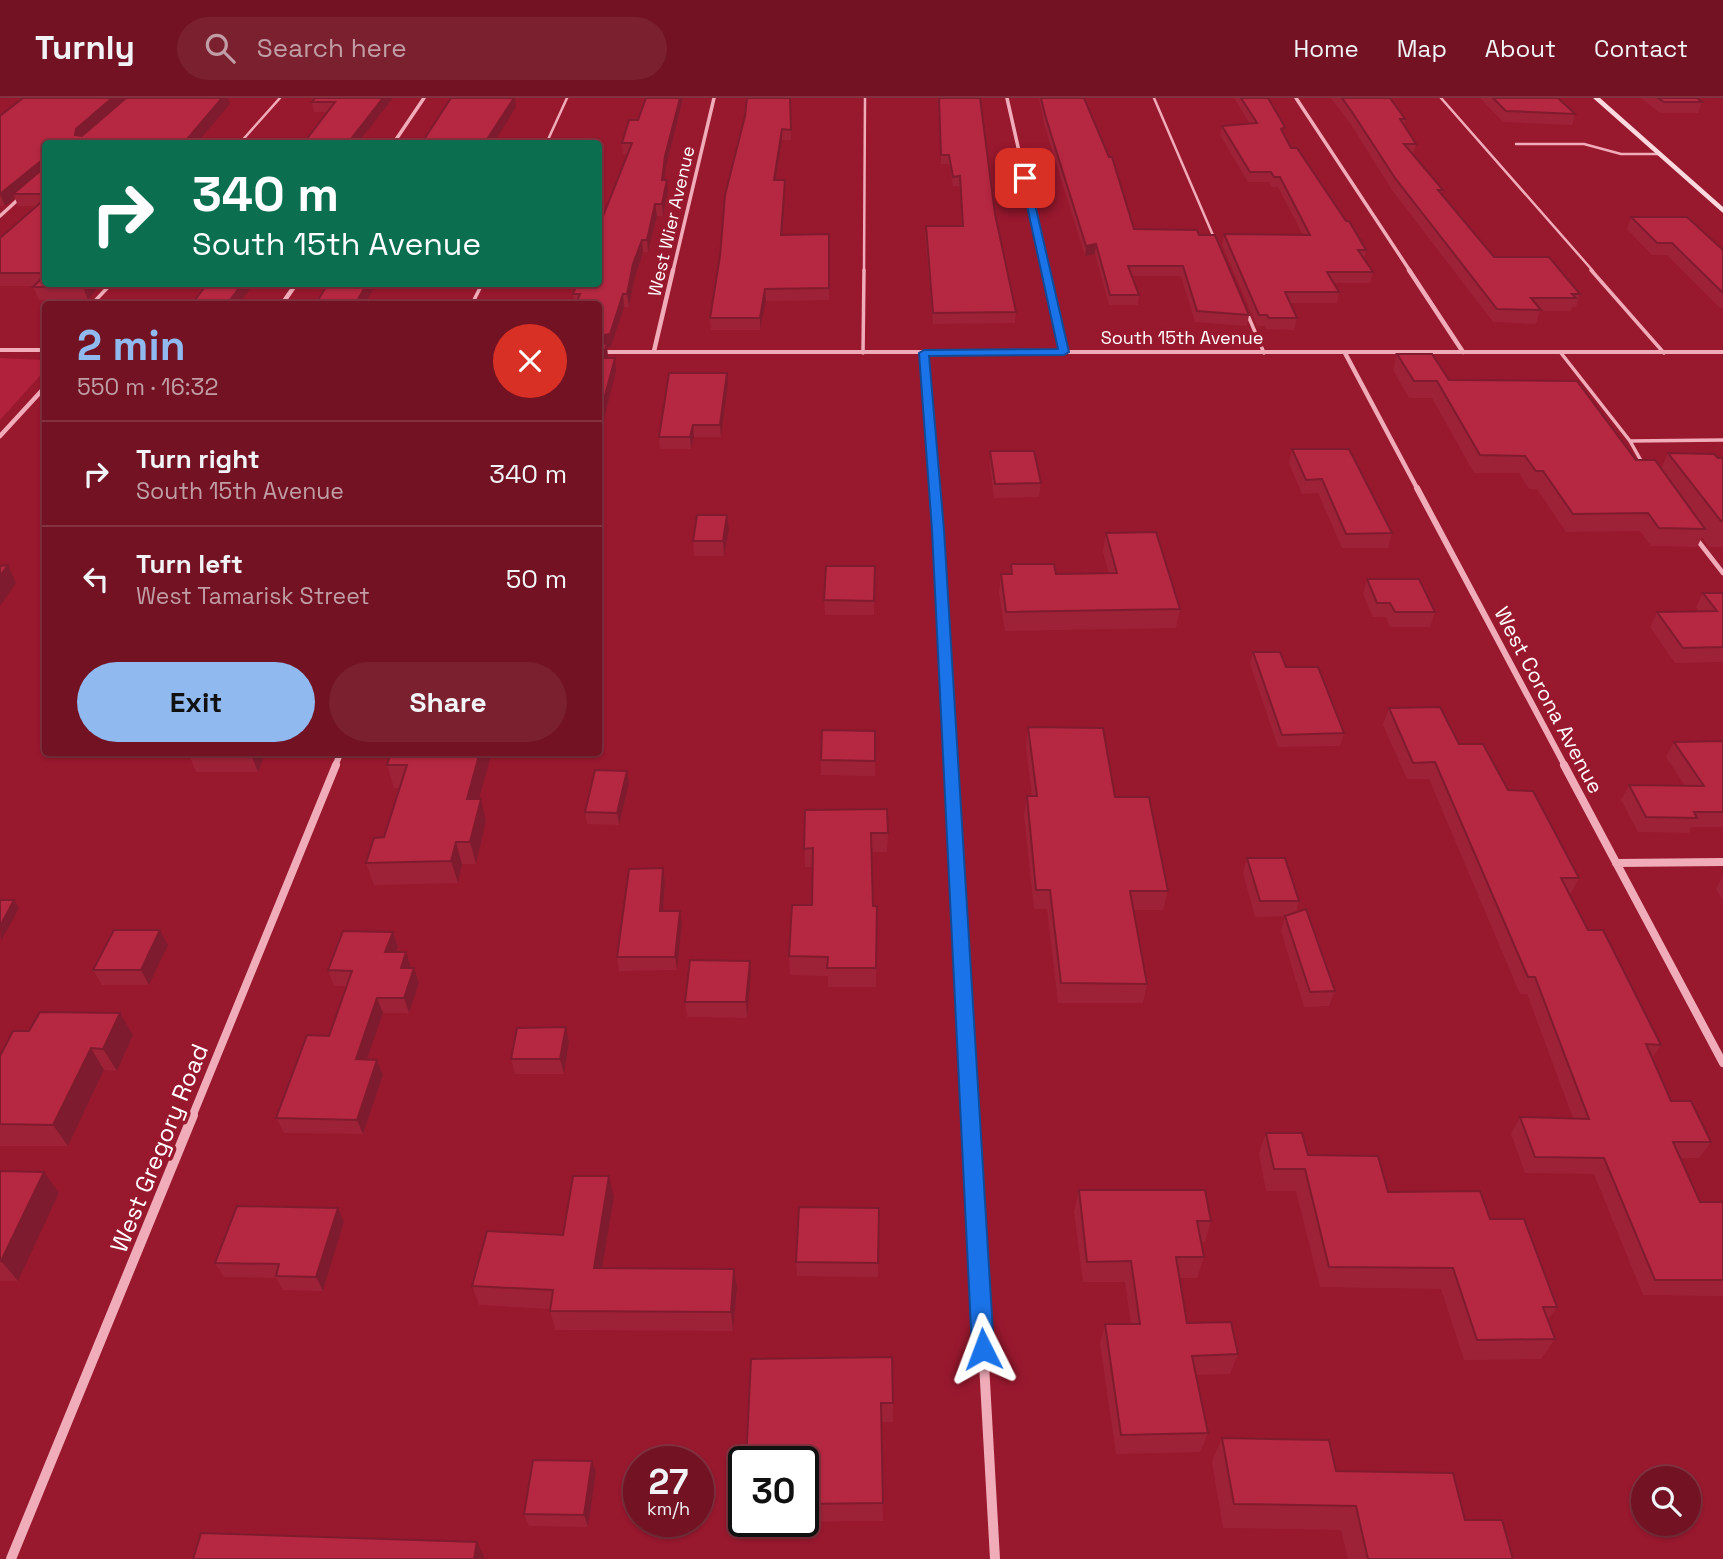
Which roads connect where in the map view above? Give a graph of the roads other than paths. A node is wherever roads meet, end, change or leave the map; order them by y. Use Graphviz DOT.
graph roads {
  1 [pos="280,98"];
  2 [pos="424,98"];
  3 [pos="567,98"];
  4 [pos="714,98"];
  5 [pos="865,98"];
  6 [pos="1007,98"];
  7 [pos="1154,98"];
  8 [pos="1296,98"];
  9 [pos="1441,98"];
  10 [pos="1596,98"];
  11 [pos="243,140"];
  12 [pos="396,140"];
  13 [pos="548,140"];
  14 [pos="1516,144"];
  15 [pos="1659,154"];
  16 [pos="27,192"];
  17 [pos="1723,211"];
  18 [pos="0,216"];
  19 [pos="1218,245"];
  20 [pos="108,287"];
  21 [pos="95,301"];
  22 [pos="1244,307"];
  23 [pos="0,350"];
  24 [pos="42,350"];
  25 [pos="654,351"];
  26 [pos="602,352"];
  27 [pos="1064,352"];
  28 [pos="1463,352"];
  29 [pos="1723,352"];
  30 [pos="863,353"];
  31 [pos="924,353"];
  32 [pos="1264,353"];
  33 [pos="1345,353"];
  34 [pos="1561,353"];
  35 [pos="1664,353"];
  36 [pos="42,390"];
  37 [pos="0,436"];
  38 [pos="1723,440"];
  39 [pos="1630,441"];
  40 [pos="1647,471"];
  41 [pos="1690,531"];
  42 [pos="1723,573"];
  43 [pos="339,756"];
  44 [pos="1723,862"];
  45 [pos="1616,863"];
  46 [pos="1723,1063"];
  47 [pos="11,1559"];
  48 [pos="995,1559"];
  1 -- 11 [label="lane"];
  2 -- 12 [label="street"];
  3 -- 13 [label="lane"];
  4 -- 25 [label="street, West Wier Avenue"];
  5 -- 30 [label="lane"];
  6 -- 27 [label="street"];
  7 -- 19 [label="lane"];
  8 -- 28 [label="street"];
  9 -- 35 [label="lane"];
  10 -- 15 [label="main road"];
  14 -- 15 [label="lane"];
  15 -- 17 [label="main road"];
  16 -- 18 [label="street"];
  20 -- 21 [label="lane"];
  22 -- 32 [label="lane"];
  23 -- 24 [label="street"];
  25 -- 26 [label="street, South 15th Avenue"];
  25 -- 30 [label="street, South 15th Avenue"];
  27 -- 31 [label="street, South 15th Avenue"];
  27 -- 32 [label="street, South 15th Avenue"];
  28 -- 33 [label="street, South 15th Avenue"];
  28 -- 34 [label="street, South 15th Avenue"];
  29 -- 35 [label="street, South 15th Avenue"];
  30 -- 31 [label="street, South 15th Avenue"];
  31 -- 48 [label="street"];
  32 -- 33 [label="street, South 15th Avenue"];
  33 -- 45 [label="street, West Corona Avenue"];
  34 -- 35 [label="street, South 15th Avenue"];
  34 -- 39 [label="lane"];
  36 -- 37 [label="street"];
  38 -- 39 [label="lane"];
  39 -- 40 [label="lane"];
  41 -- 42 [label="lane"];
  43 -- 47 [label="street, West Gregory Road"];
  44 -- 45 [label="street"];
  45 -- 46 [label="street, West Corona Avenue"];
}
